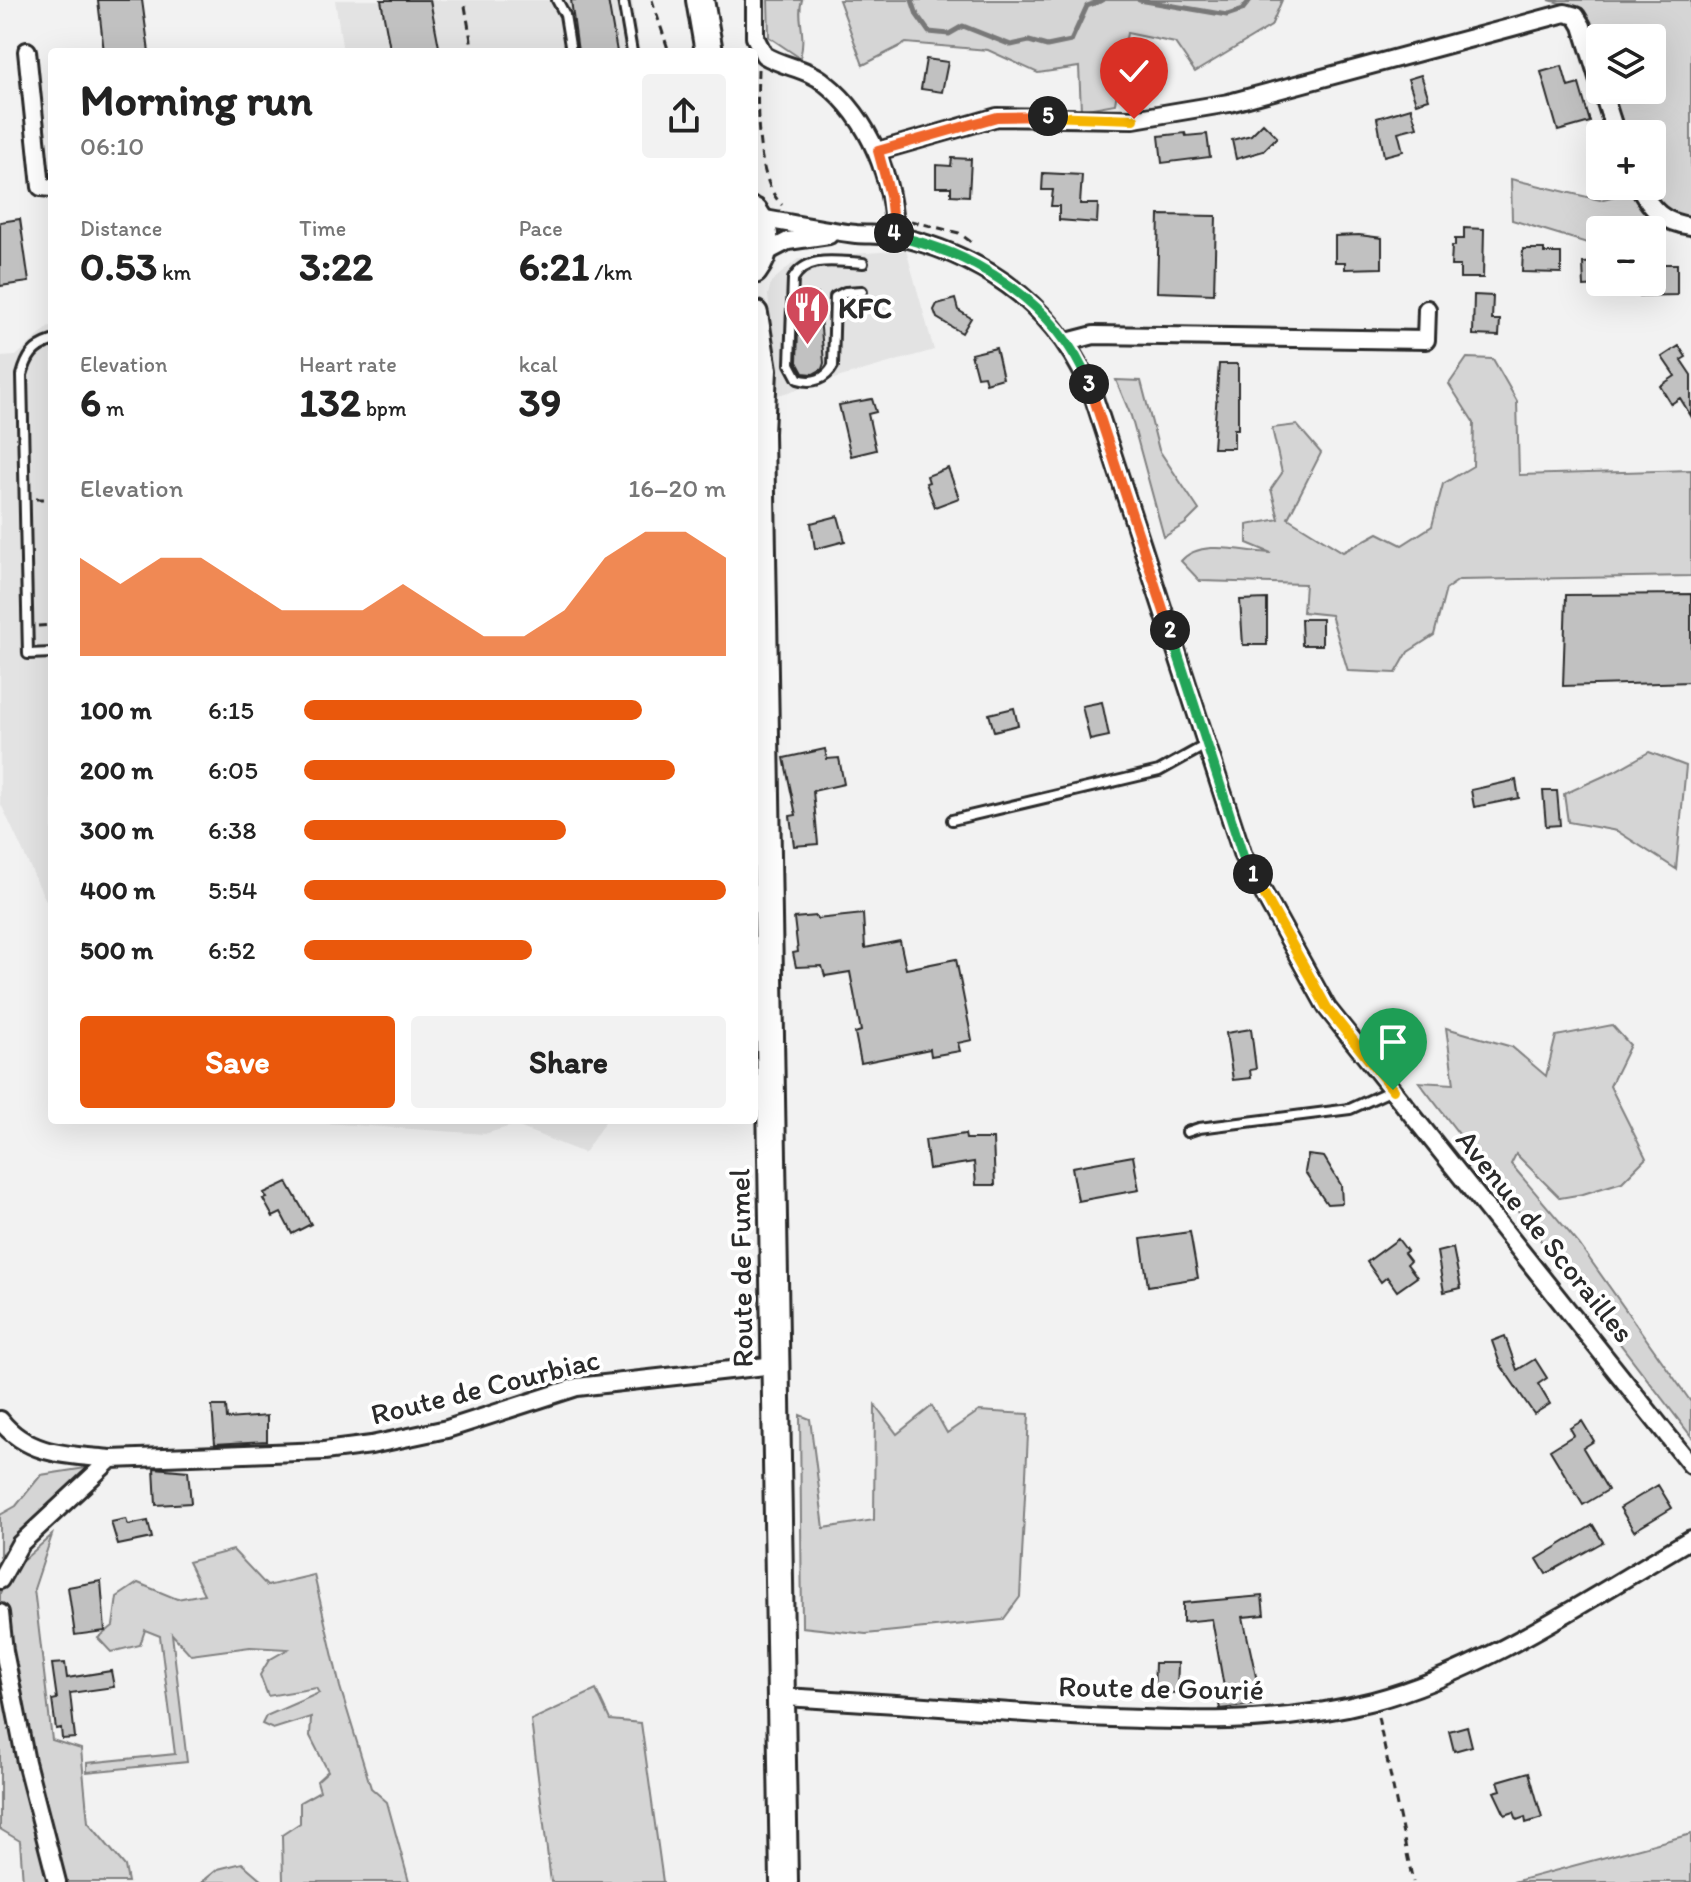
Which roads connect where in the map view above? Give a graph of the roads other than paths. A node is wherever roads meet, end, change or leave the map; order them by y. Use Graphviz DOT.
graph roads {
  1 [pos="557,0"];
  2 [pos="623,0"];
  3 [pos="700,0"];
  4 [pos="755,0"];
  5 [pos="1586,39"];
  6 [pos="570,48"];
  7 [pos="631,48"];
  8 [pos="708,48"];
  9 [pos="27,51"];
  10 [pos="878,151"];
  11 [pos="48,188"];
  12 [pos="1646,200"];
  13 [pos="758,215"];
  14 [pos="758,220"];
  15 [pos="1691,226"];
  16 [pos="855,234"];
  17 [pos="894,236"];
  18 [pos="759,262"];
  19 [pos="863,263"];
  20 [pos="862,291"];
  21 [pos="1427,309"];
  22 [pos="758,339"];
  23 [pos="48,342"];
  24 [pos="1067,342"];
  25 [pos="758,400"];
  26 [pos="48,653"];
  27 [pos="1207,744"];
  28 [pos="760,813"];
  29 [pos="952,820"];
  30 [pos="1393,1090"];
  31 [pos="1187,1132"];
  32 [pos="775,1365"];
  33 [pos="0,1420"];
  34 [pos="111,1459"];
  35 [pos="1691,1465"];
  36 [pos="1691,1539"];
  37 [pos="0,1580"];
  38 [pos="0,1613"];
  39 [pos="782,1697"];
  40 [pos="57,1882"];
  41 [pos="784,1882"];
  1 -- 6 [label="lane"];
  2 -- 7 [label="lane"];
  3 -- 8 [label="main road"];
  4 -- 10 [label="street"];
  5 -- 10 [label="street"];
  9 -- 11 [label="street"];
  10 -- 17 [label="street"];
  12 -- 15 [label="street"];
  13 -- 16 [label="street, Avenue de Scorailles"];
  14 -- 18 [label="main road"];
  16 -- 17 [label="street, Avenue de Scorailles"];
  16 -- 18 [label="street, Avenue de Scorailles"];
  17 -- 24 [label="street, Avenue de Scorailles"];
  19 -- 20 [label="lane"];
  21 -- 24 [label="street"];
  22 -- 25 [label="main road, Route de Fumel"];
  23 -- 26 [label="lane"];
  24 -- 27 [label="street, Avenue de Scorailles"];
  25 -- 28 [label="main road, Route de Fumel"];
  27 -- 29 [label="lane"];
  27 -- 30 [label="street, Avenue de Scorailles"];
  28 -- 32 [label="main road, Route de Fumel"];
  30 -- 31 [label="lane"];
  30 -- 35 [label="street, Avenue de Scorailles"];
  32 -- 34 [label="street, Route de Courbiac"];
  32 -- 39 [label="main road, Route de Fumel"];
  33 -- 34 [label="street, Route de Courbiac"];
  34 -- 37 [label="street"];
  36 -- 39 [label="street, Route de Gourié"];
  38 -- 40 [label="street"];
  39 -- 41 [label="main road, Route de Fumel"];
}
